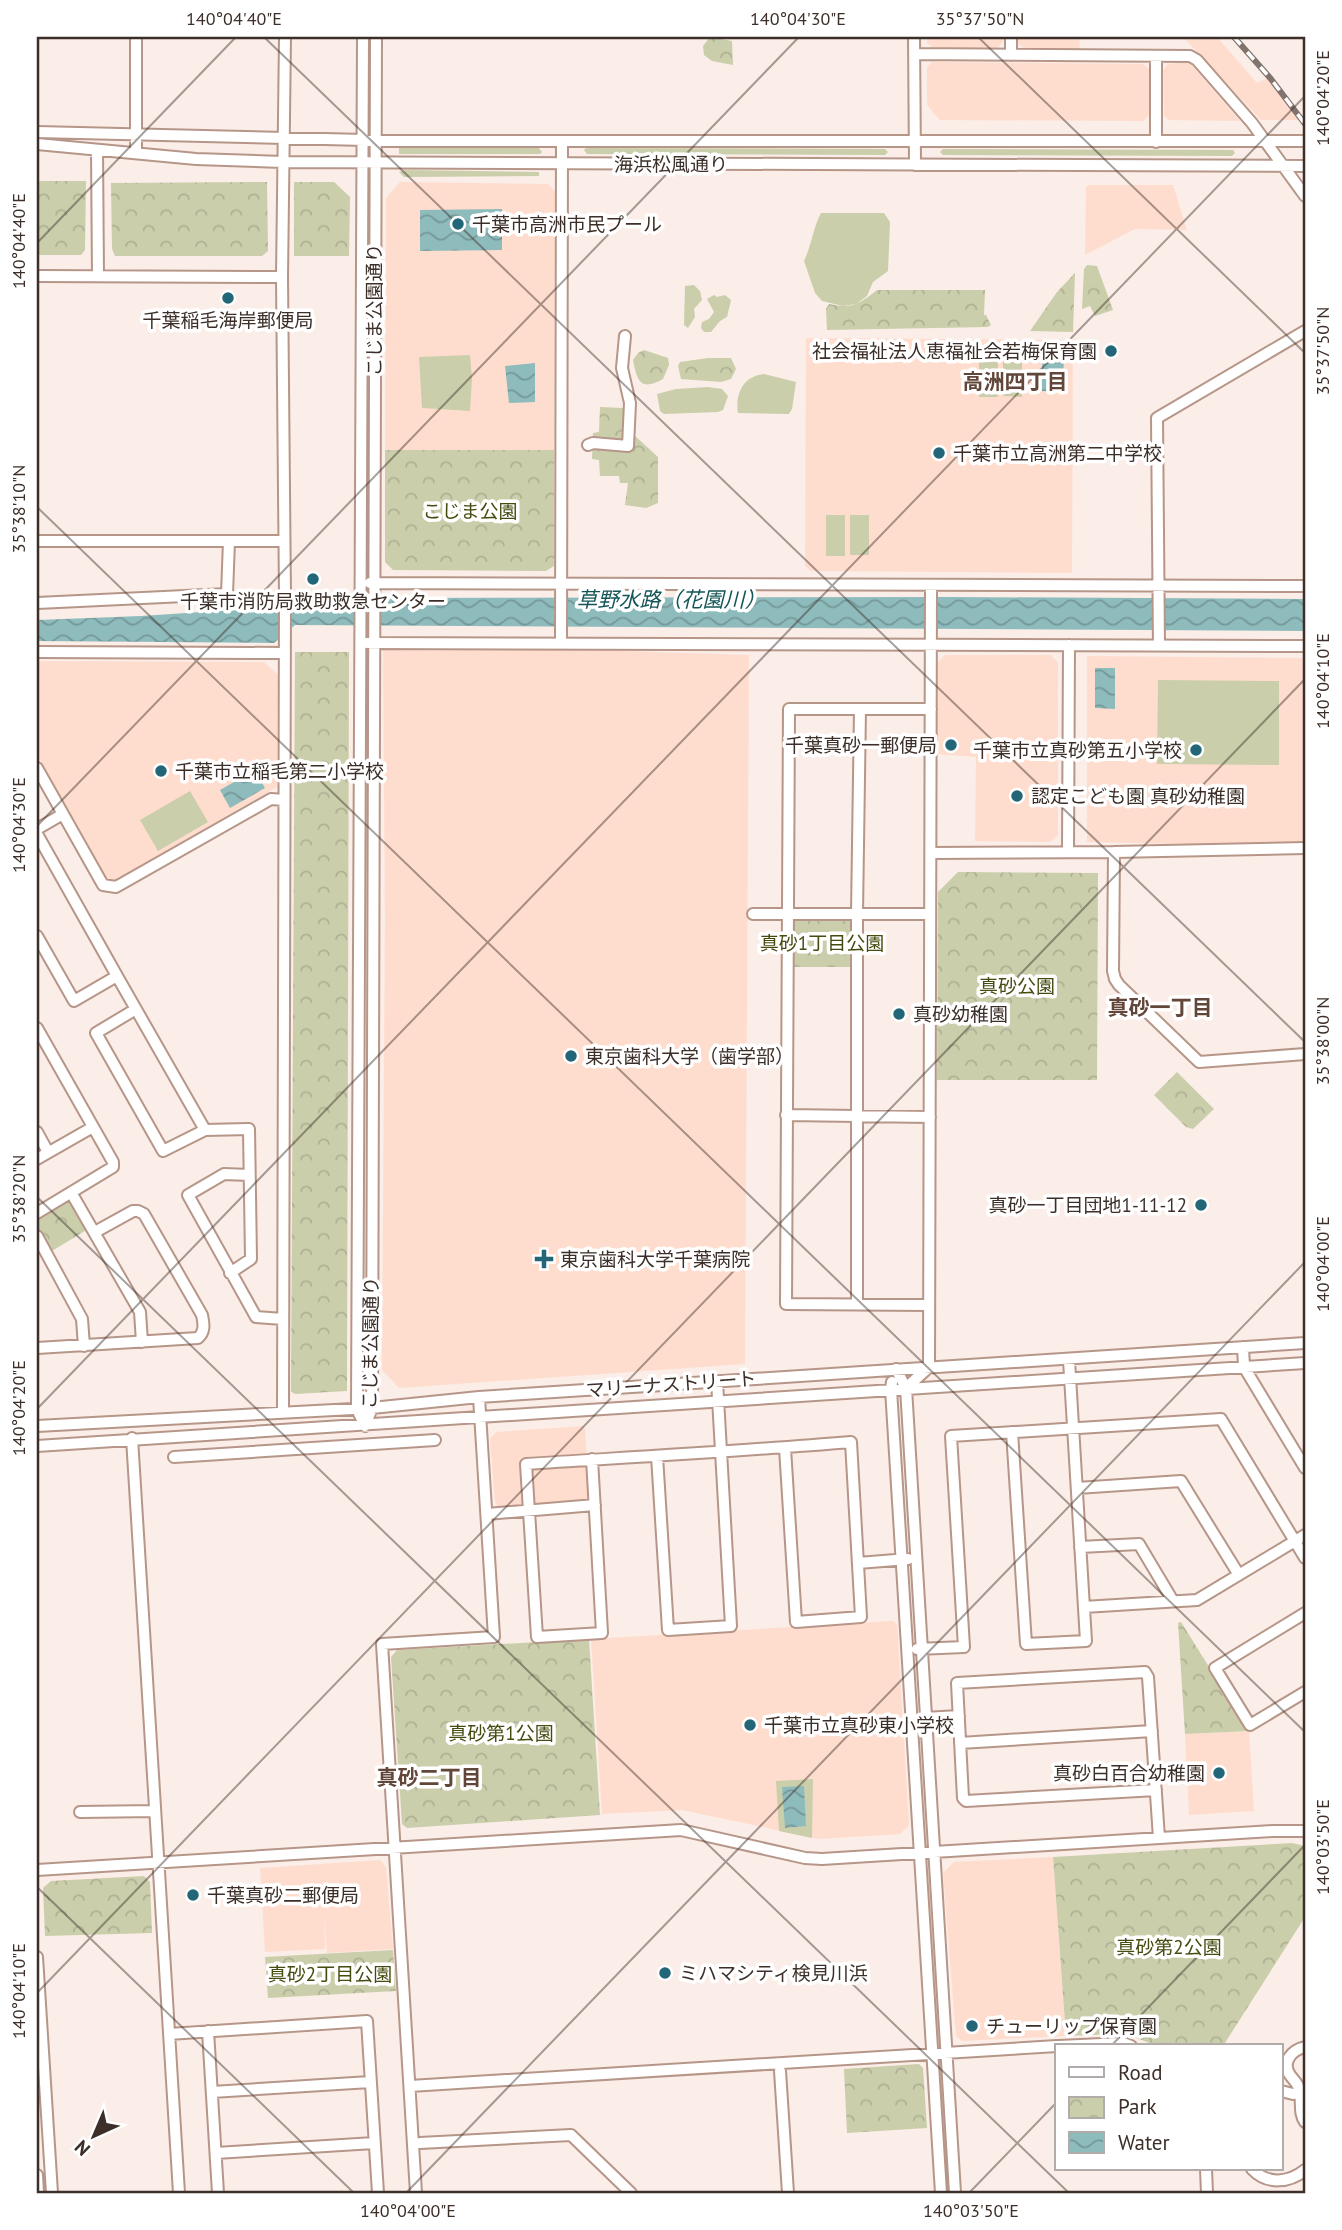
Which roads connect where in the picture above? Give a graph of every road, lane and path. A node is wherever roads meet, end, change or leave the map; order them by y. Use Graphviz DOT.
graph roads {
  1 [pos="136,37"];
  2 [pos="285,37"];
  3 [pos="363,37"];
  4 [pos="376,37"];
  5 [pos="914,37"];
  6 [pos="1011,37"];
  7 [pos="914,54"];
  8 [pos="1011,55"];
  9 [pos="1156,57"];
  10 [pos="37,132"];
  11 [pos="136,134"];
  12 [pos="284,138"];
  13 [pos="363,140"];
  14 [pos="375,140"];
  15 [pos="562,141"];
  16 [pos="914,141"];
  17 [pos="1266,141"];
  18 [pos="1305,141"];
  19 [pos="1156,142"];
  20 [pos="37,144"];
  21 [pos="97,150"];
  22 [pos="136,153"];
  23 [pos="283,162"];
  24 [pos="369,163"];
  25 [pos="562,164"];
  26 [pos="915,165"];
  27 [pos="1284,166"];
  28 [pos="1305,166"];
  29 [pos="1305,196"];
  30 [pos="37,276"];
  31 [pos="98,276"];
  32 [pos="282,277"];
  33 [pos="1305,331"];
  34 [pos="625,336"];
  35 [pos="588,445"];
  36 [pos="37,541"];
  37 [pos="229,541"];
  38 [pos="284,541"];
  39 [pos="360,583"];
  40 [pos="373,583"];
  41 [pos="561,583"];
  42 [pos="931,585"];
  43 [pos="1158,586"];
  44 [pos="1305,586"];
  45 [pos="37,603"];
  46 [pos="360,643"];
  47 [pos="373,643"];
  48 [pos="561,643"];
  49 [pos="931,645"];
  50 [pos="1069,645"];
  51 [pos="1159,646"];
  52 [pos="1305,646"];
  53 [pos="285,649"];
  54 [pos="37,652"];
  55 [pos="860,709"];
  56 [pos="931,709"];
  57 [pos="37,768"];
  58 [pos="284,800"];
  59 [pos="63,814"];
  60 [pos="37,829"];
  61 [pos="37,834"];
  62 [pos="1305,848"];
  63 [pos="1068,851"];
  64 [pos="1114,852"];
  65 [pos="931,853"];
  66 [pos="857,913"];
  67 [pos="753,914"];
  68 [pos="788,914"];
  69 [pos="930,914"];
  70 [pos="37,936"];
  71 [pos="117,976"];
  72 [pos="136,1009"];
  73 [pos="37,1028"];
  74 [pos="1305,1054"];
  75 [pos="786,1115"];
  76 [pos="858,1116"];
  77 [pos="930,1117"];
  78 [pos="93,1127"];
  79 [pos="205,1130"];
  80 [pos="37,1132"];
  81 [pos="48,1152"];
  82 [pos="37,1159"];
  83 [pos="249,1175"];
  84 [pos="72,1194"];
  85 [pos="37,1213"];
  86 [pos="95,1232"];
  87 [pos="37,1236"];
  88 [pos="230,1273"];
  89 [pos="857,1304"];
  90 [pos="929,1305"];
  91 [pos="284,1319"];
  92 [pos="142,1342"];
  93 [pos="1305,1343"];
  94 [pos="84,1346"];
  95 [pos="1243,1347"];
  96 [pos="37,1348"];
  97 [pos="1069,1360"];
  98 [pos="1305,1363"];
  99 [pos="929,1367"];
  100 [pos="1244,1367"];
  101 [pos="896,1369"];
  102 [pos="1070,1377"];
  103 [pos="717,1381"];
  104 [pos="906,1388"];
  105 [pos="891,1389"];
  106 [pos="479,1397"];
  107 [pos="719,1401"];
  108 [pos="372,1408"];
  109 [pos="357,1409"];
  110 [pos="283,1413"];
  111 [pos="480,1416"];
  112 [pos="37,1426"];
  113 [pos="365,1426"];
  114 [pos="1074,1428"];
  115 [pos="1012,1432"];
  116 [pos="132,1438"];
  117 [pos="435,1440"];
  118 [pos="37,1446"];
  119 [pos="785,1448"];
  120 [pos="721,1452"];
  121 [pos="657,1455"];
  122 [pos="174,1457"];
  123 [pos="592,1459"];
  124 [pos="1305,1468"];
  125 [pos="1077,1488"];
  126 [pos="594,1505"];
  127 [pos="530,1510"];
  128 [pos="486,1514"];
  129 [pos="1305,1535"];
  130 [pos="1295,1541"];
  131 [pos="1080,1547"];
  132 [pos="916,1559"];
  133 [pos="1305,1559"];
  134 [pos="901,1560"];
  135 [pos="858,1563"];
  136 [pos="1239,1575"];
  137 [pos="1173,1601"];
  138 [pos="1084,1607"];
  139 [pos="1305,1613"];
  140 [pos="921,1649"];
  141 [pos="907,1650"];
  142 [pos="1305,1692"];
  143 [pos="959,1716"];
  144 [pos="925,1718"];
  145 [pos="1152,1731"];
  146 [pos="960,1743"];
  147 [pos="1156,1790"];
  148 [pos="155,1811"];
  149 [pos="80,1812"];
  150 [pos="1305,1831"];
  151 [pos="1159,1838"];
  152 [pos="395,1849"];
  153 [pos="920,1853"];
  154 [pos="934,1853"];
  155 [pos="158,1862"];
  156 [pos="37,1870"];
  157 [pos="37,1957"];
  158 [pos="208,2031"];
  159 [pos="169,2034"];
  160 [pos="1101,2044"];
  161 [pos="1126,2044"];
  162 [pos="1055,2046"];
  163 [pos="1305,2047"];
  164 [pos="946,2053"];
  165 [pos="932,2054"];
  166 [pos="780,2071"];
  167 [pos="1284,2074"];
  168 [pos="370,2082"];
  169 [pos="410,2086"];
  170 [pos="1282,2091"];
  171 [pos="212,2092"];
  172 [pos="1300,2092"];
  173 [pos="41,2109"];
  174 [pos="1305,2122"];
  175 [pos="374,2143"];
  176 [pos="420,2143"];
  177 [pos="216,2153"];
  178 [pos="1305,2169"];
  179 [pos="1206,2170"];
  180 [pos="1253,2170"];
  181 [pos="37,2175"];
  182 [pos="38,2193"];
  183 [pos="52,2193"];
  184 [pos="179,2193"];
  185 [pos="218,2193"];
  186 [pos="377,2193"];
  187 [pos="416,2193"];
  188 [pos="631,2193"];
  189 [pos="788,2193"];
  190 [pos="941,2193"];
  191 [pos="955,2193"];
  192 [pos="1207,2193"];
  1 -- 11 [label="street"];
  2 -- 12 [label="street"];
  3 -- 13 [label="street, こじま公園通り"];
  4 -- 14 [label="street, こじま公園通り"];
  5 -- 7 [label="street"];
  6 -- 8 [label="street"];
  7 -- 8 [label="street"];
  7 -- 16 [label="street"];
  8 -- 9 [label="street"];
  9 -- 17 [label="street"];
  9 -- 19 [label="street"];
  10 -- 11 [label="street, 海浜松風通り"];
  11 -- 12 [label="street, 海浜松風通り"];
  11 -- 22 [label="street"];
  12 -- 13 [label="street, 海浜松風通り"];
  12 -- 23 [label="street"];
  13 -- 14 [label="street, 海浜松風通り"];
  13 -- 24 [label="street, こじま公園通り"];
  14 -- 15 [label="street, 海浜松風通り"];
  14 -- 24 [label="street, こじま公園通り"];
  15 -- 16 [label="street, 海浜松風通り"];
  15 -- 25 [label="street"];
  16 -- 19 [label="street, 海浜松風通り"];
  16 -- 26 [label="street"];
  17 -- 18 [label="street, 海浜松風通り"];
  17 -- 19 [label="street, 海浜松風通り"];
  17 -- 27 [label="street"];
  20 -- 21 [label="street, 海浜松風通り"];
  21 -- 22 [label="street, 海浜松風通り"];
  21 -- 31 [label="street"];
  22 -- 23 [label="street, 海浜松風通り"];
  23 -- 24 [label="street, 海浜松風通り"];
  23 -- 32 [label="street"];
  24 -- 25 [label="street, 海浜松風通り"];
  24 -- 39 [label="street, こじま公園通り"];
  24 -- 40 [label="street, こじま公園通り"];
  25 -- 26 [label="street, 海浜松風通り"];
  25 -- 41 [label="street"];
  26 -- 27 [label="street, 海浜松風通り"];
  27 -- 28 [label="street, 海浜松風通り"];
  27 -- 29 [label="street"];
  30 -- 31 [label="street"];
  31 -- 32 [label="street"];
  32 -- 38 [label="street"];
  33 -- 43 [label="street"];
  34 -- 35 [label="street"];
  36 -- 37 [label="street"];
  37 -- 38 [label="street"];
  37 -- 45 [label="street"];
  38 -- 53 [label="street"];
  39 -- 40 [label="street"];
  39 -- 46 [label="street, こじま公園通り"];
  40 -- 41 [label="street"];
  40 -- 47 [label="street, こじま公園通り"];
  41 -- 42 [label="street"];
  41 -- 48 [label="street"];
  42 -- 43 [label="street"];
  42 -- 49 [label="street"];
  43 -- 44 [label="street"];
  43 -- 51 [label="street"];
  46 -- 47 [label="street"];
  46 -- 109 [label="street, こじま公園通り"];
  47 -- 48 [label="street"];
  47 -- 108 [label="street, こじま公園通り"];
  48 -- 49 [label="street"];
  49 -- 50 [label="street"];
  49 -- 56 [label="street"];
  50 -- 51 [label="street"];
  50 -- 63 [label="street"];
  51 -- 52 [label="street"];
  53 -- 54 [label="street"];
  53 -- 58 [label="street"];
  55 -- 56 [label="street"];
  55 -- 66 [label="street"];
  55 -- 68 [label="street"];
  56 -- 65 [label="street"];
  57 -- 59 [label="street"];
  58 -- 59 [label="street"];
  58 -- 91 [label="street"];
  59 -- 60 [label="street"];
  61 -- 71 [label="street"];
  62 -- 64 [label="street"];
  63 -- 64 [label="street"];
  63 -- 65 [label="street"];
  64 -- 74 [label="street"];
  65 -- 69 [label="street"];
  66 -- 68 [label="street"];
  66 -- 69 [label="street"];
  66 -- 76 [label="street"];
  67 -- 68 [label="street"];
  68 -- 75 [label="street"];
  69 -- 77 [label="street"];
  70 -- 71 [label="street"];
  71 -- 72 [label="street"];
  72 -- 79 [label="street"];
  72 -- 79 [label="street"];
  73 -- 78 [label="street"];
  75 -- 76 [label="street"];
  75 -- 89 [label="street"];
  76 -- 77 [label="street"];
  76 -- 89 [label="street"];
  77 -- 90 [label="street"];
  78 -- 81 [label="street"];
  78 -- 84 [label="street"];
  79 -- 83 [label="street"];
  80 -- 81 [label="street"];
  81 -- 82 [label="street"];
  83 -- 88 [label="street"];
  83 -- 88 [label="street"];
  84 -- 85 [label="street"];
  84 -- 86 [label="street"];
  86 -- 92 [label="street"];
  86 -- 92 [label="street"];
  87 -- 94 [label="street"];
  88 -- 91 [label="street"];
  89 -- 90 [label="street"];
  90 -- 99 [label="street"];
  91 -- 110 [label="street"];
  92 -- 94 [label="street"];
  93 -- 95 [label="street, マリーナストリート"];
  94 -- 96 [label="street"];
  95 -- 97 [label="street, マリーナストリート"];
  95 -- 100 [label="street"];
  97 -- 99 [label="street, マリーナストリート"];
  97 -- 102 [label="street"];
  98 -- 100 [label="street, マリーナストリート"];
  99 -- 101 [label="street, マリーナストリート"];
  99 -- 104 [label="street"];
  100 -- 102 [label="street, マリーナストリート"];
  100 -- 124 [label="street"];
  101 -- 103 [label="street, マリーナストリート"];
  101 -- 104 [label="street"];
  101 -- 105 [label="street"];
  102 -- 104 [label="street, マリーナストリート"];
  102 -- 114 [label="street"];
  103 -- 106 [label="street, マリーナストリート"];
  103 -- 107 [label="street"];
  104 -- 105 [label="street, マリーナストリート"];
  104 -- 132 [label="street"];
  105 -- 107 [label="street, マリーナストリート"];
  105 -- 134 [label="street"];
  106 -- 108 [label="street, マリーナストリート"];
  106 -- 111 [label="street"];
  107 -- 111 [label="street, マリーナストリート"];
  107 -- 120 [label="street"];
  108 -- 109 [label="street, マリーナストリート"];
  108 -- 113 [label="street, こじま公園通り"];
  109 -- 110 [label="street, マリーナストリート"];
  109 -- 113 [label="street, こじま公園通り"];
  110 -- 112 [label="street, マリーナストリート"];
  111 -- 113 [label="street, マリーナストリート"];
  111 -- 128 [label="street"];
  113 -- 116 [label="street, マリーナストリート"];
  114 -- 115 [label="street"];
  114 -- 125 [label="street"];
  114 -- 130 [label="street"];
  115 -- 138 [label="street"];
  115 -- 140 [label="street"];
  116 -- 118 [label="street, マリーナストリート"];
  116 -- 148 [label="street"];
  117 -- 122 [label="street"];
  119 -- 120 [label="street"];
  119 -- 135 [label="street"];
  119 -- 135 [label="street"];
  120 -- 121 [label="street"];
  120 -- 121 [label="street"];
  121 -- 123 [label="street"];
  123 -- 126 [label="street"];
  123 -- 127 [label="street"];
  125 -- 131 [label="street"];
  125 -- 136 [label="street"];
  126 -- 127 [label="street"];
  126 -- 127 [label="street"];
  127 -- 128 [label="street"];
  128 -- 152 [label="street"];
  129 -- 130 [label="street"];
  130 -- 133 [label="street"];
  130 -- 136 [label="street"];
  131 -- 137 [label="street"];
  131 -- 138 [label="street"];
  132 -- 134 [label="street"];
  132 -- 140 [label="street"];
  134 -- 135 [label="street"];
  134 -- 141 [label="street"];
  136 -- 137 [label="street"];
  137 -- 138 [label="street"];
  139 -- 142 [label="street"];
  140 -- 141 [label="street"];
  140 -- 144 [label="street"];
  141 -- 153 [label="street"];
  143 -- 144 [label="street"];
  143 -- 145 [label="street"];
  143 -- 146 [label="street"];
  144 -- 154 [label="street"];
  145 -- 146 [label="street"];
  145 -- 147 [label="street"];
  146 -- 147 [label="street"];
  147 -- 151 [label="street"];
  148 -- 149 [label="street"];
  148 -- 155 [label="street"];
  150 -- 151 [label="street"];
  151 -- 154 [label="street"];
  152 -- 153 [label="street"];
  152 -- 155 [label="street"];
  152 -- 169 [label="street"];
  153 -- 154 [label="street"];
  153 -- 165 [label="street"];
  154 -- 164 [label="street"];
  155 -- 156 [label="street"];
  155 -- 159 [label="street"];
  157 -- 173 [label="street"];
  158 -- 159 [label="street"];
  158 -- 168 [label="street"];
  158 -- 171 [label="street"];
  159 -- 184 [label="street"];
  160 -- 161 [label="street"];
  162 -- 164 [label="street"];
  163 -- 167 [label="street"];
  164 -- 165 [label="street"];
  164 -- 191 [label="street"];
  165 -- 169 [label="street"];
  165 -- 190 [label="street"];
  166 -- 189 [label="street"];
  167 -- 172 [label="street"];
  168 -- 171 [label="street"];
  168 -- 175 [label="street"];
  169 -- 187 [label="street"];
  170 -- 172 [label="street"];
  171 -- 177 [label="street"];
  172 -- 174 [label="street"];
  173 -- 183 [label="street"];
  175 -- 177 [label="street"];
  175 -- 186 [label="street"];
  176 -- 188 [label="street"];
  177 -- 185 [label="street"];
  178 -- 180 [label="street"];
  179 -- 192 [label="street"];
  181 -- 182 [label="street"];
}
